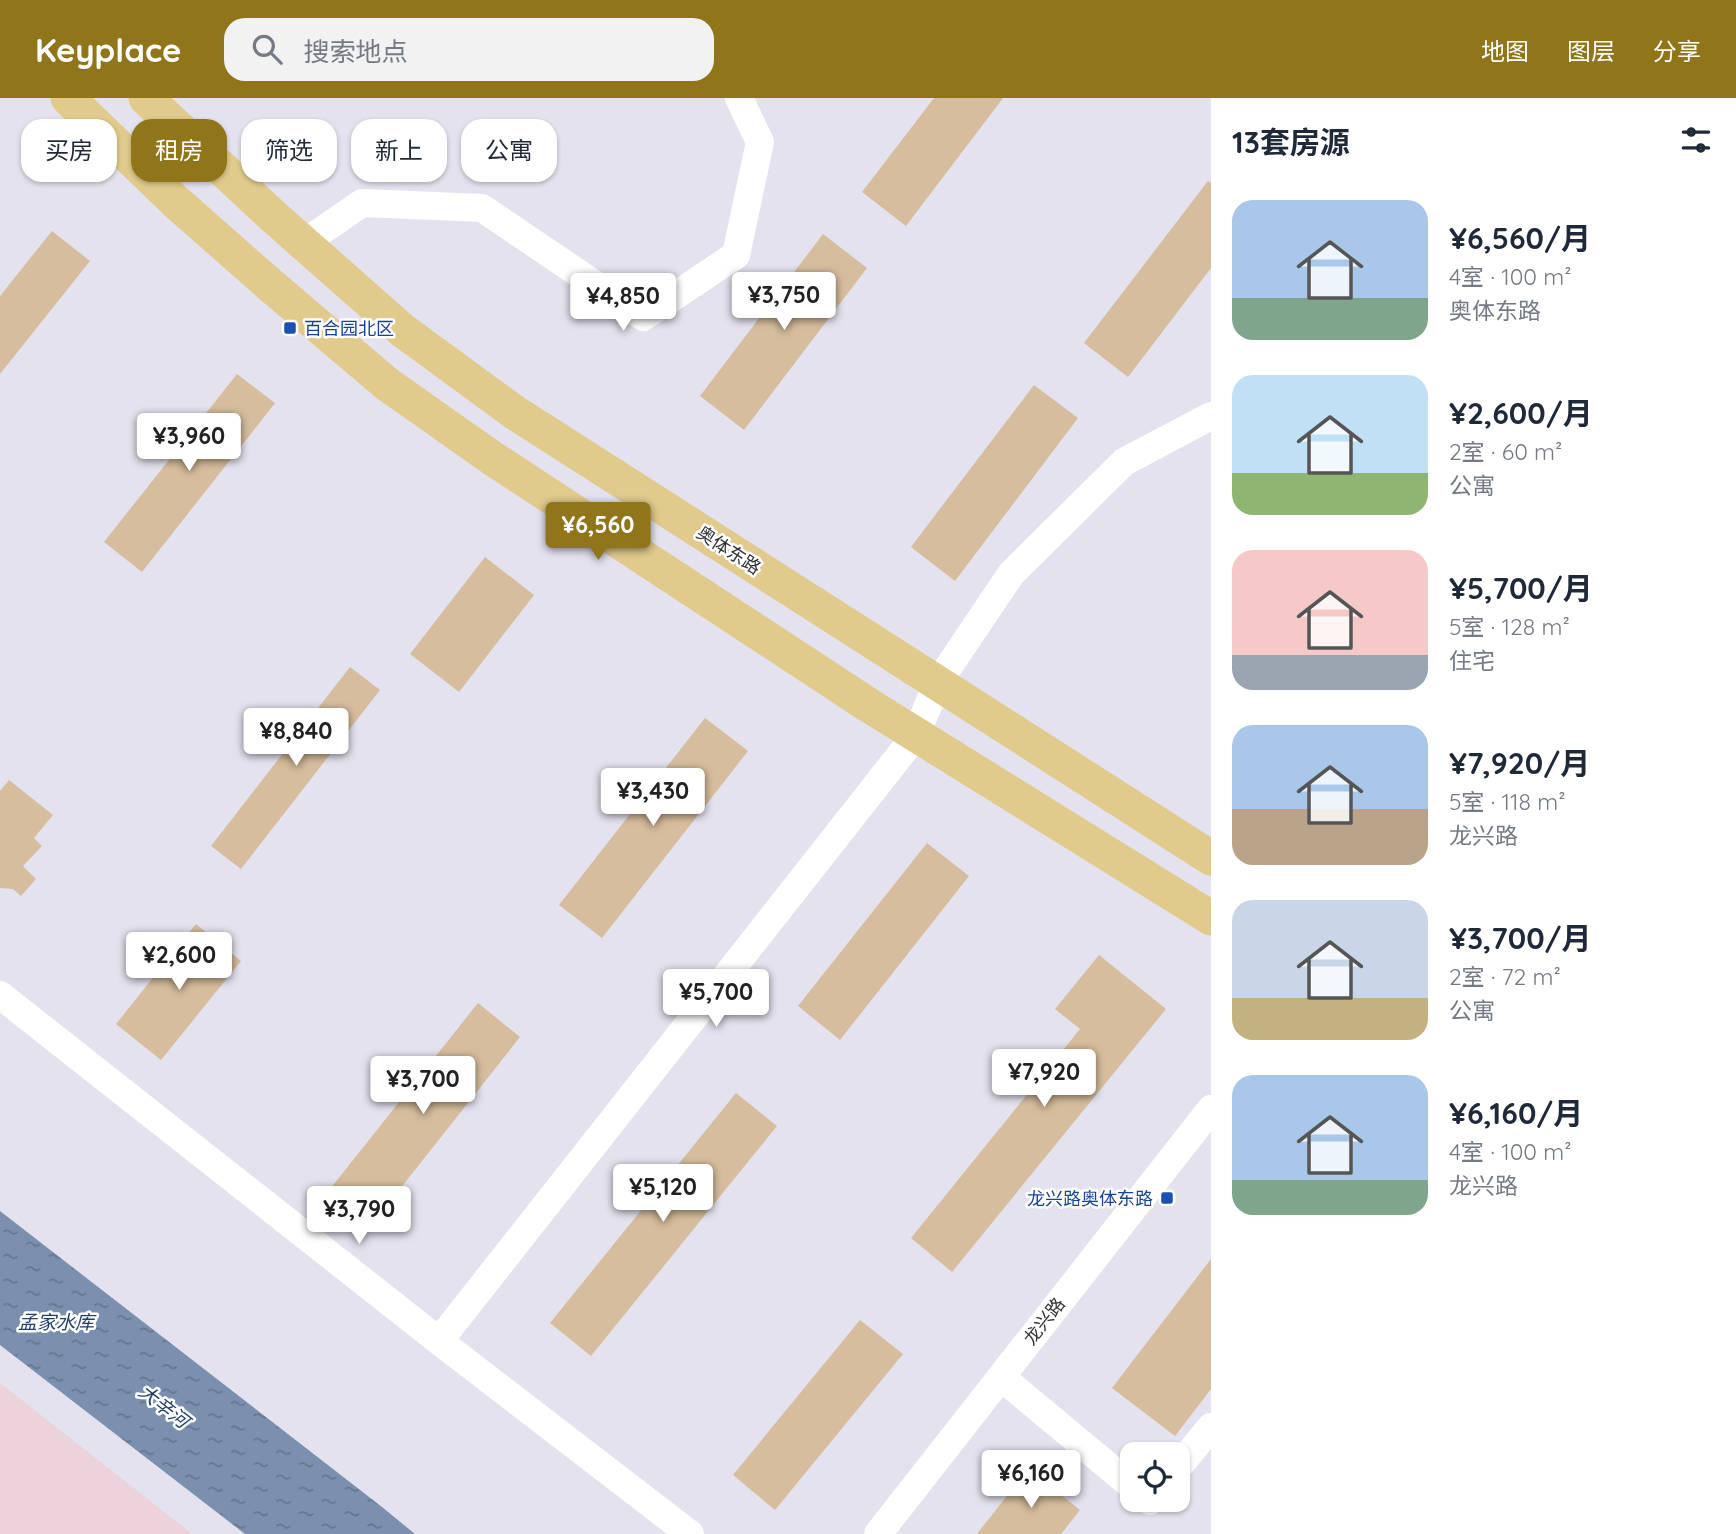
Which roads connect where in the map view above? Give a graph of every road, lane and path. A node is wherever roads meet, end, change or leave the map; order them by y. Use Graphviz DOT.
graph roads {
  1 [pos="68,98"];
  2 [pos="146,98"];
  3 [pos="738,98"];
  4 [pos="304,243"];
  5 [pos="1211,416"];
  6 [pos="937,684"];
  7 [pos="916,734"];
  8 [pos="1211,858"];
  9 [pos="1211,918"];
  10 [pos="0,995"];
  11 [pos="1211,1109"];
  12 [pos="439,1341"];
  13 [pos="1001,1377"];
  14 [pos="1211,1427"];
  15 [pos="1190,1452"];
  16 [pos="1120,1476"];
  17 [pos="690,1534"];
  18 [pos="878,1534"];
  1 -- 7 [label="main road"];
  2 -- 4 [label="main road, 奥体东路"];
  3 -- 4 [label="street"];
  4 -- 6 [label="main road, 奥体东路"];
  5 -- 6 [label="street"];
  6 -- 7 [label="street"];
  6 -- 8 [label="main road, 奥体东路"];
  7 -- 9 [label="main road"];
  7 -- 12 [label="street"];
  10 -- 12 [label="street"];
  11 -- 13 [label="street, 龙兴路"];
  12 -- 17 [label="street"];
  13 -- 16 [label="street"];
  13 -- 18 [label="street, 龙兴路"];
  14 -- 15 [label="street"];
}
